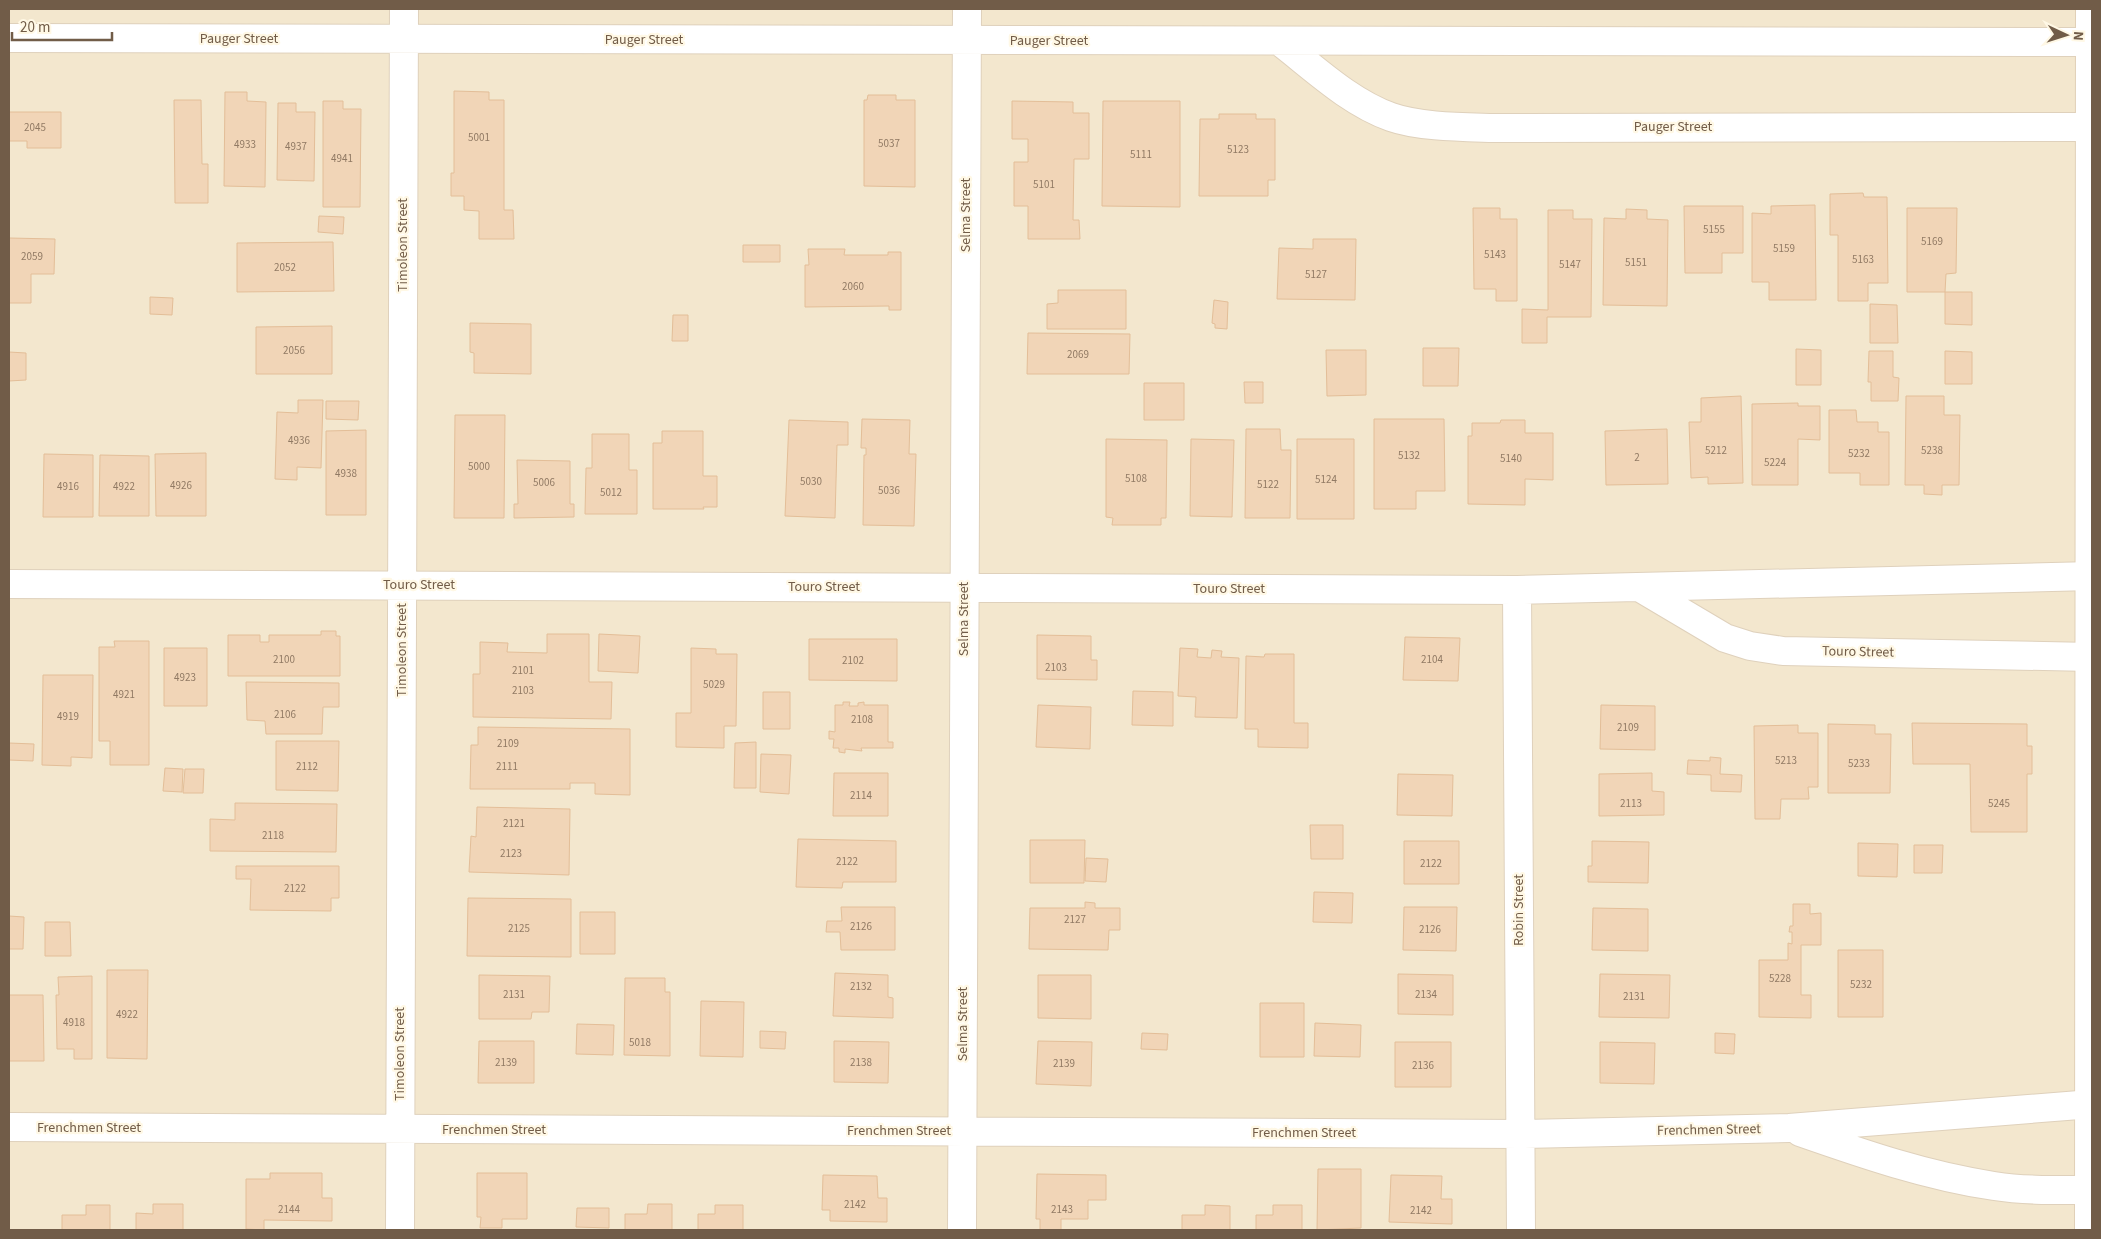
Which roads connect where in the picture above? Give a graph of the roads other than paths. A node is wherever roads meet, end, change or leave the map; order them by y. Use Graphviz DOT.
graph roads {
  1 [pos="404,9"];
  2 [pos="967,9"];
  3 [pos="2090,9"];
  4 [pos="9,38"];
  5 [pos="404,40"];
  6 [pos="967,40"];
  7 [pos="1279,41"];
  8 [pos="2091,42"];
  9 [pos="2091,127"];
  10 [pos="2090,576"];
  11 [pos="9,584"];
  12 [pos="402,585"];
  13 [pos="964,587"];
  14 [pos="1639,587"];
  15 [pos="1517,590"];
  16 [pos="2090,657"];
  17 [pos="2090,1104"];
  18 [pos="9,1127"];
  19 [pos="1789,1128"];
  20 [pos="400,1130"];
  21 [pos="963,1132"];
  22 [pos="1521,1134"];
  23 [pos="2090,1190"];
  24 [pos="400,1230"];
  25 [pos="962,1230"];
  26 [pos="1521,1230"];
  27 [pos="2089,1230"];
  1 -- 5 [label="street, Timoleon Street"];
  2 -- 6 [label="street, Selma Street"];
  3 -- 8 [label="street"];
  4 -- 5 [label="street, Pauger Street"];
  5 -- 6 [label="street, Pauger Street"];
  5 -- 12 [label="street, Timoleon Street"];
  6 -- 7 [label="street, Pauger Street"];
  6 -- 13 [label="street, Selma Street"];
  7 -- 8 [label="street, Pauger Street"];
  7 -- 9 [label="street, Pauger Street"];
  8 -- 9 [label="street"];
  9 -- 10 [label="street"];
  10 -- 14 [label="street, Touro Street"];
  10 -- 16 [label="street"];
  11 -- 12 [label="street, Touro Street"];
  12 -- 13 [label="street, Touro Street"];
  12 -- 20 [label="street, Timoleon Street"];
  13 -- 15 [label="street, Touro Street"];
  13 -- 21 [label="street, Selma Street"];
  14 -- 15 [label="street, Touro Street"];
  14 -- 16 [label="street, Touro Street"];
  15 -- 22 [label="street, Robin Street"];
  16 -- 17 [label="street"];
  17 -- 19 [label="street, Frenchmen Street"];
  17 -- 23 [label="street"];
  18 -- 20 [label="street, Frenchmen Street"];
  19 -- 22 [label="street, Frenchmen Street"];
  19 -- 23 [label="street, Frenchmen Street"];
  20 -- 21 [label="street, Frenchmen Street"];
  20 -- 24 [label="street, Timoleon Street"];
  21 -- 22 [label="street, Frenchmen Street"];
  21 -- 25 [label="street, Selma Street"];
  22 -- 26 [label="street, Robin Street"];
  23 -- 27 [label="street"];
}
